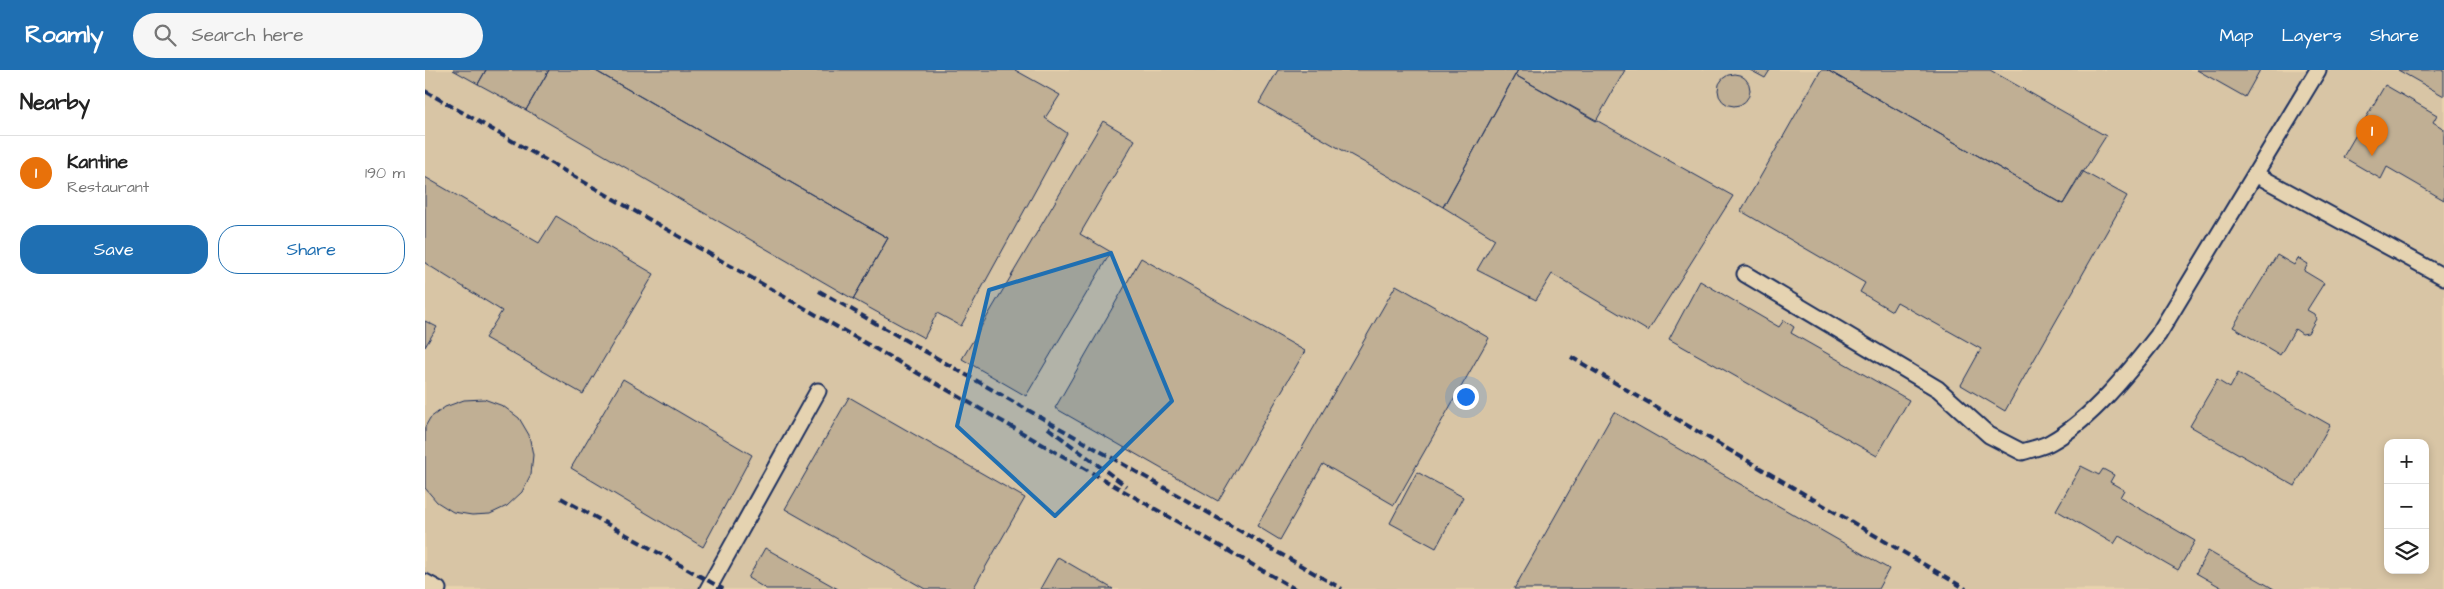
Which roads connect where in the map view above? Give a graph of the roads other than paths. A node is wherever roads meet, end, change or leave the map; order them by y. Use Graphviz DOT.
graph roads {
  1 [pos="2317,70"];
  2 [pos="2255,174"];
  3 [pos="1745,274"];
  4 [pos="2444,277"];
  5 [pos="818,391"];
  6 [pos="425,582"];
  7 [pos="437,589"];
  8 [pos="708,589"];
  1 -- 2 [label="lane"];
  2 -- 3 [label="lane"];
  2 -- 4 [label="lane"];
  5 -- 8 [label="lane"];
  6 -- 7 [label="lane"];
}
